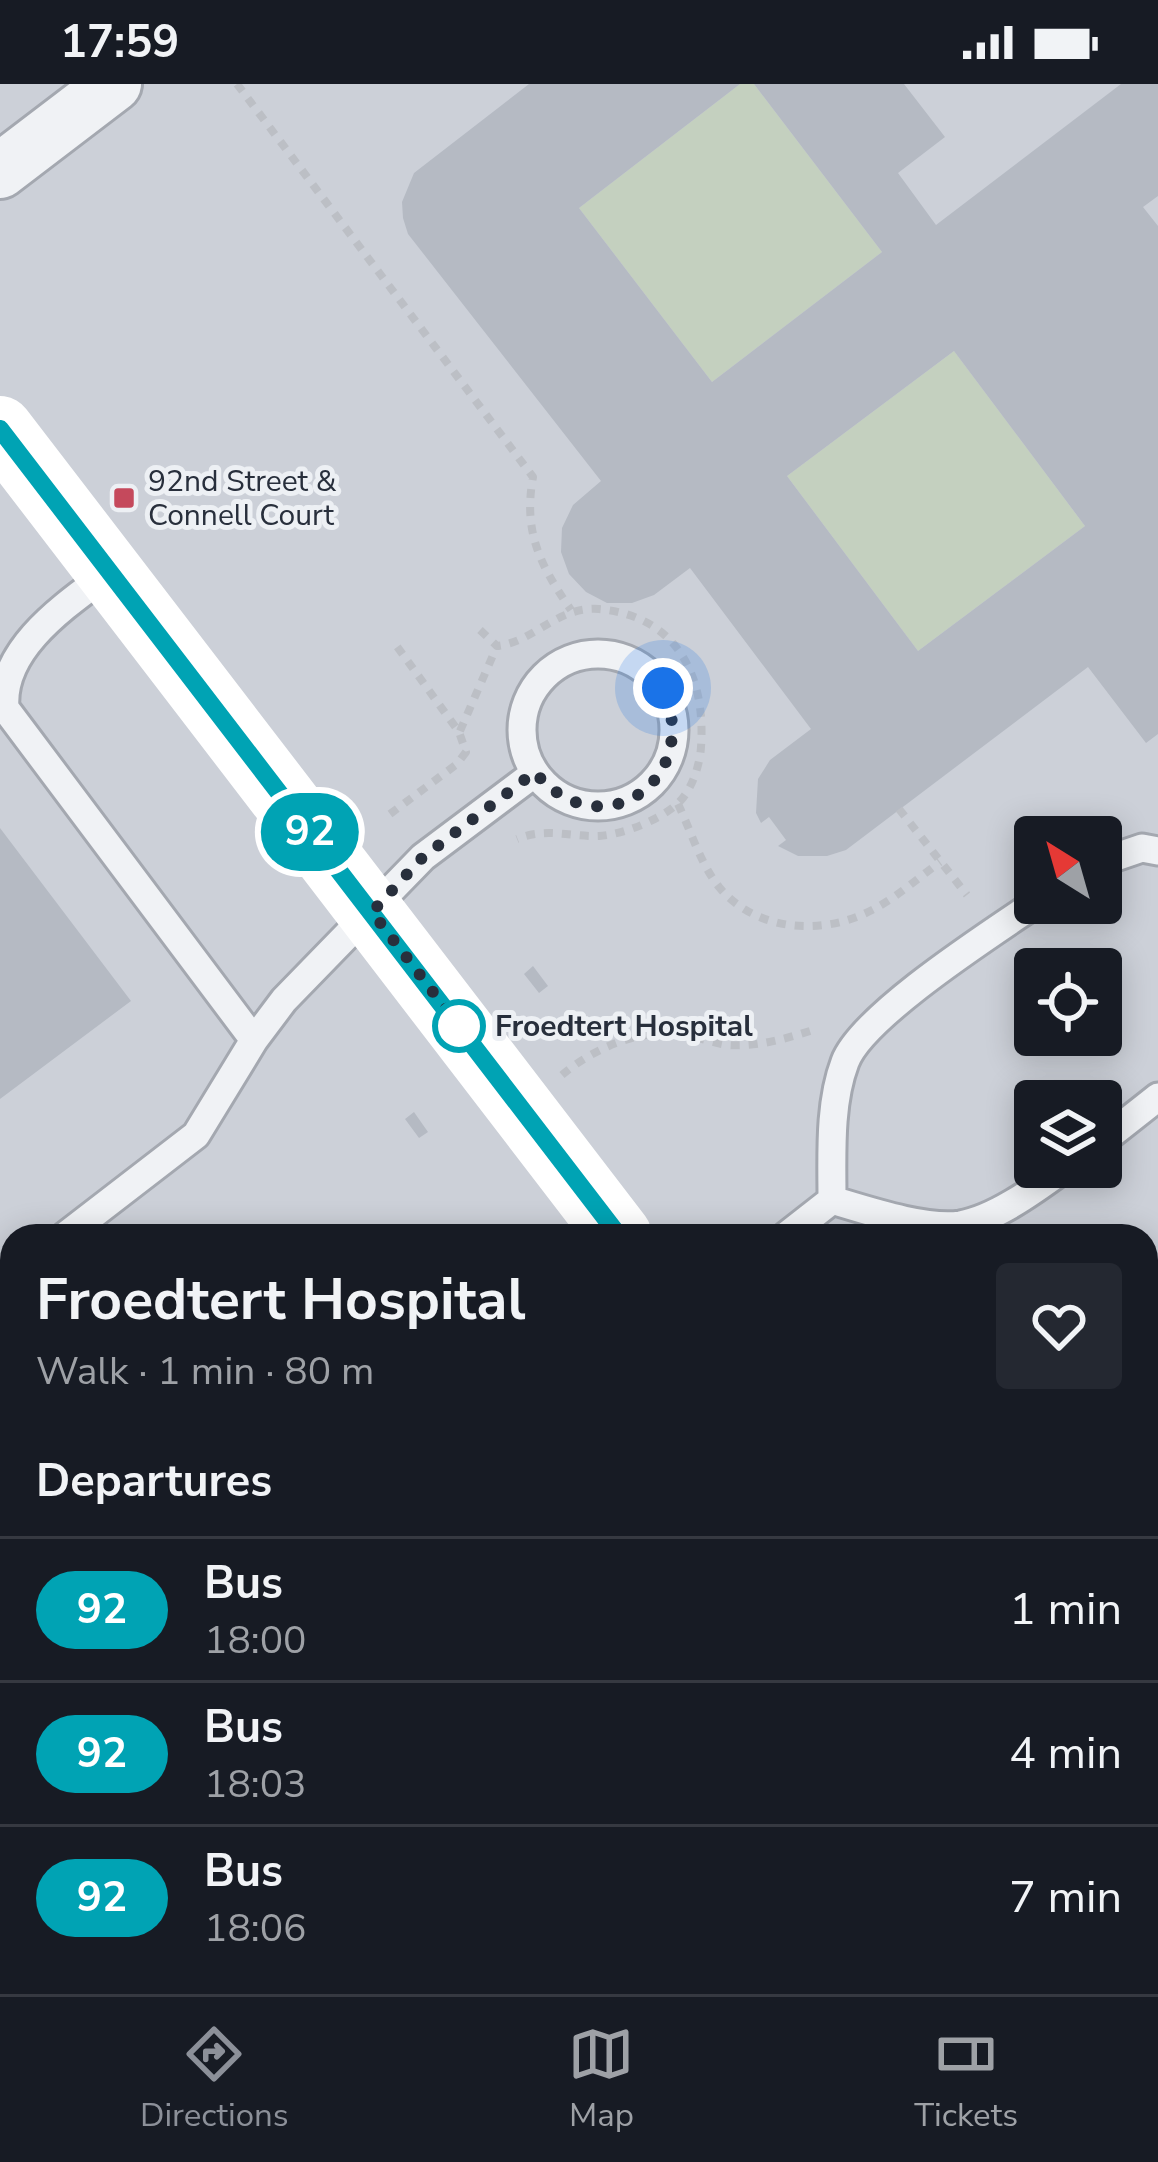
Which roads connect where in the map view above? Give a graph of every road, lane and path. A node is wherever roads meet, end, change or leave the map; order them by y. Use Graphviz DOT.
graph roads {
  1 [pos="114,84"];
  2 [pos="237,84"];
  3 [pos="0,172"];
  4 [pos="0,429"];
  5 [pos="110,572"];
  6 [pos="571,610"];
  7 [pos="480,630"];
  8 [pos="396,645"];
  9 [pos="497,646"];
  10 [pos="459,732"];
  11 [pos="535,772"];
  12 [pos="678,804"];
  13 [pos="899,809"];
  14 [pos="390,814"];
  15 [pos="512,841"];
  16 [pos="1158,850"];
  17 [pos="1122,855"];
  18 [pos="940,862"];
  19 [pos="967,895"];
  20 [pos="372,912"];
  21 [pos="1014,919"];
  22 [pos="811,1031"];
  23 [pos="254,1040"];
  24 [pos="556,1079"];
  25 [pos="1158,1097"];
  26 [pos="1122,1125"];
  27 [pos="1036,1188"];
  28 [pos="832,1200"];
  29 [pos="80,1224"];
  30 [pos="610,1224"];
  31 [pos="801,1224"];
  32 [pos="950,1224"];
  33 [pos="961,1224"];
  1 -- 3 [label="street"];
  2 -- 6 [label="path"];
  4 -- 5 [label="street"];
  5 -- 20 [label="street"];
  5 -- 23 [label="lane"];
  6 -- 9 [label="path"];
  6 -- 12 [label="path"];
  7 -- 9 [label="path"];
  8 -- 10 [label="path"];
  9 -- 10 [label="path"];
  10 -- 14 [label="path"];
  11 -- 11 [label="lane"];
  11 -- 20 [label="lane"];
  12 -- 15 [label="path"];
  12 -- 18 [label="path"];
  13 -- 18 [label="path"];
  16 -- 17 [label="lane"];
  18 -- 19 [label="path"];
  20 -- 23 [label="lane"];
  20 -- 30 [label="street"];
  21 -- 28 [label="lane"];
  22 -- 24 [label="path"];
  23 -- 29 [label="lane"];
  25 -- 26 [label="lane"];
  27 -- 33 [label="lane"];
  28 -- 31 [label="lane"];
  28 -- 32 [label="lane"];
}
